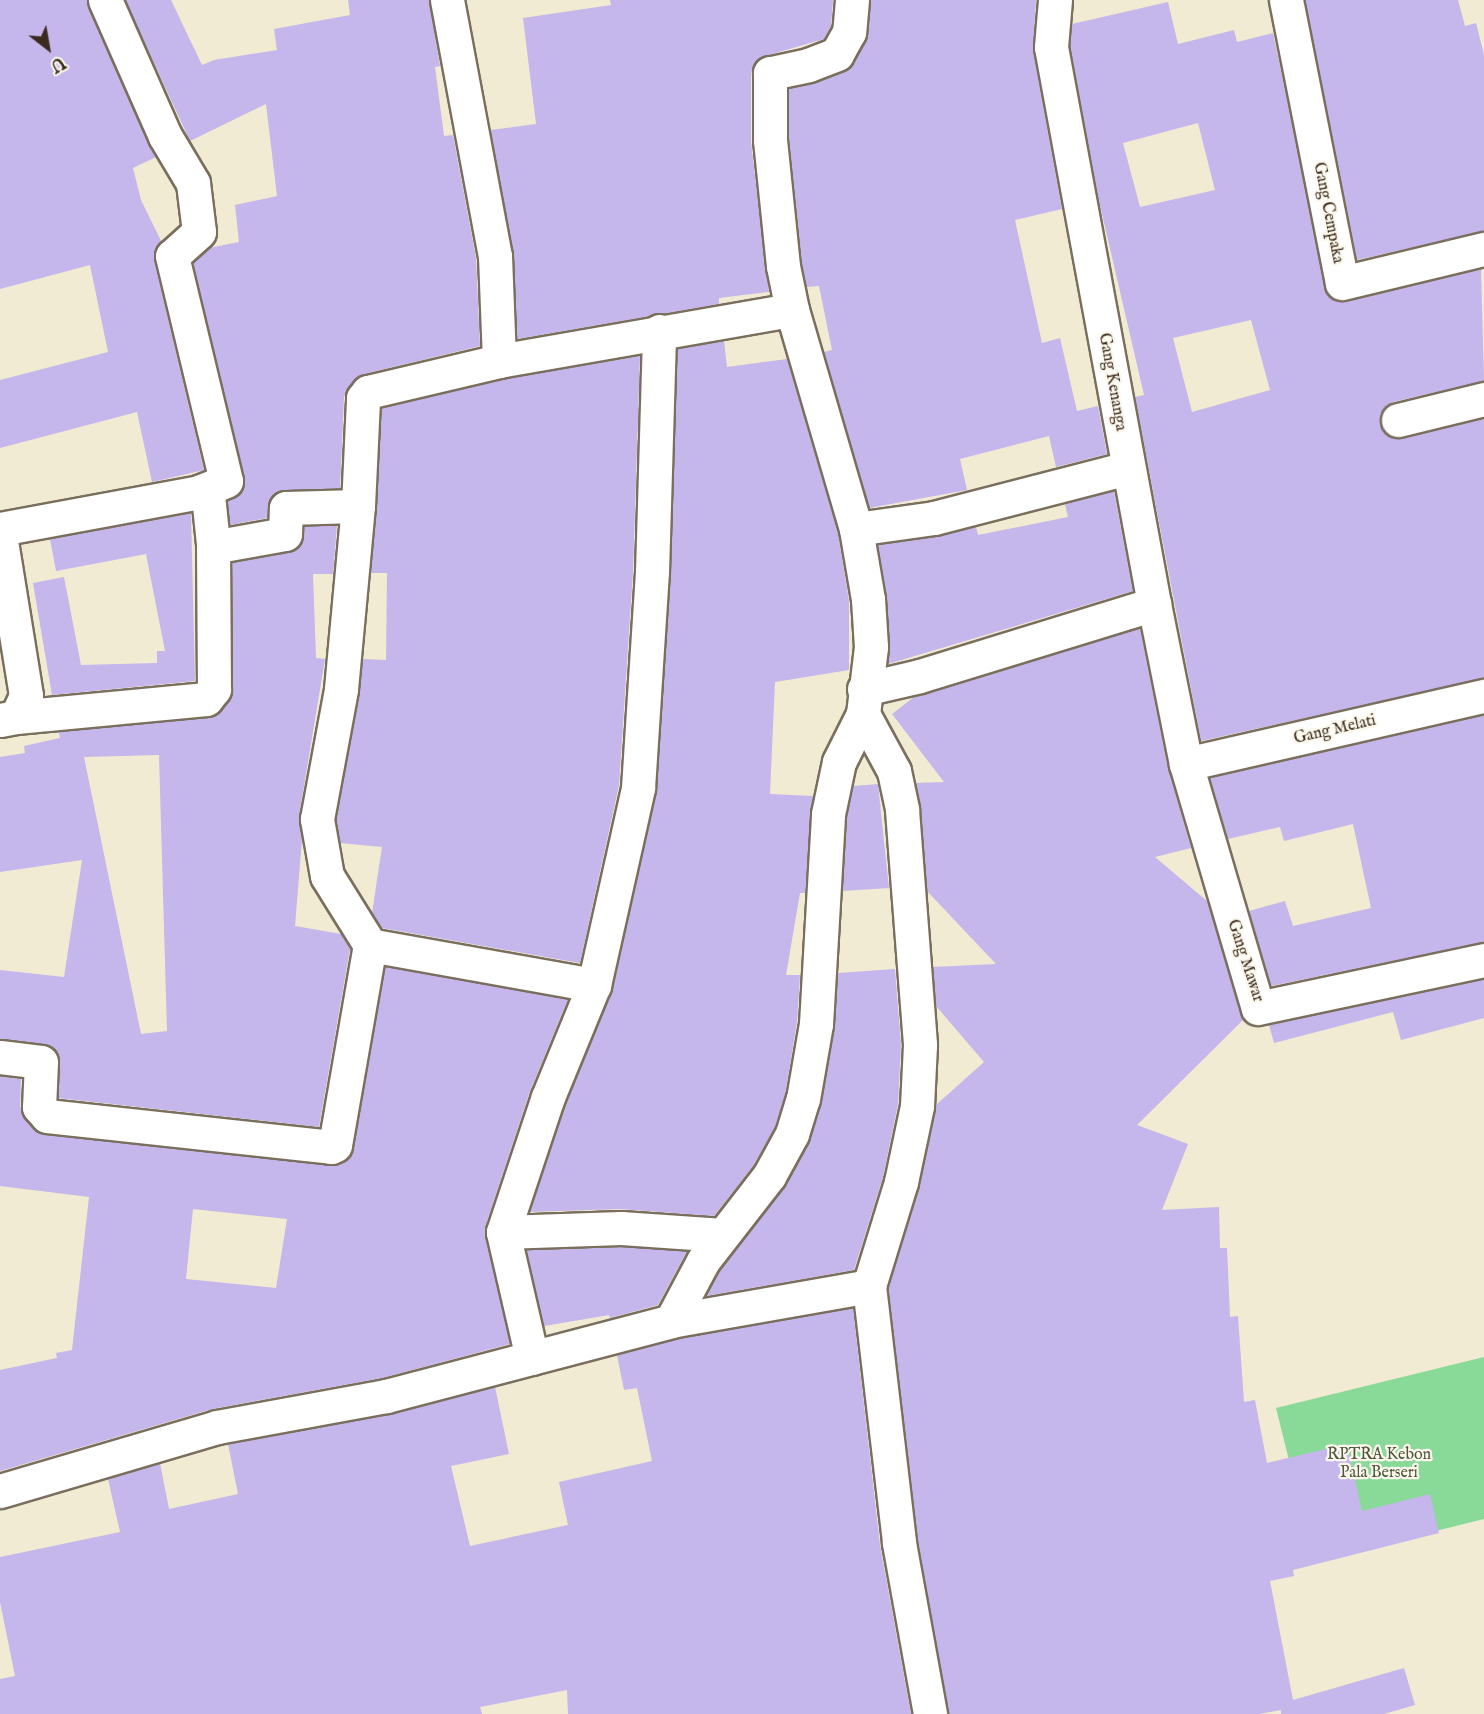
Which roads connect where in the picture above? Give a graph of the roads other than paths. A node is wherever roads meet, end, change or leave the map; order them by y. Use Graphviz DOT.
graph roads {
  1 [pos="105,0"];
  2 [pos="447,0"];
  3 [pos="852,0"];
  4 [pos="1054,0"];
  5 [pos="1286,0"];
  6 [pos="1484,249"];
  7 [pos="792,309"];
  8 [pos="659,331"];
  9 [pos="499,360"];
  10 [pos="1484,399"];
  11 [pos="1398,420"];
  12 [pos="1128,468"];
  13 [pos="199,492"];
  14 [pos="358,506"];
  15 [pos="0,529"];
  16 [pos="856,529"];
  17 [pos="0,535"];
  18 [pos="213,543"];
  19 [pos="1154,604"];
  20 [pos="1484,696"];
  21 [pos="863,702"];
  22 [pos="8,718"];
  23 [pos="1186,764"];
  24 [pos="370,945"];
  25 [pos="1484,960"];
  26 [pos="594,985"];
  27 [pos="0,1057"];
  28 [pos="503,1232"];
  29 [pos="723,1235"];
  30 [pos="869,1286"];
  31 [pos="672,1321"];
  32 [pos="532,1358"];
  33 [pos="0,1491"];
  34 [pos="930,1714"];
  1 -- 13 [label="street"];
  2 -- 9 [label="street"];
  3 -- 7 [label="street"];
  4 -- 12 [label="street, Gang Kenanga"];
  5 -- 6 [label="street, Gang Cempaka"];
  7 -- 8 [label="street"];
  7 -- 16 [label="street"];
  8 -- 9 [label="street"];
  8 -- 26 [label="street"];
  9 -- 14 [label="street"];
  10 -- 11 [label="street"];
  12 -- 16 [label="street"];
  12 -- 19 [label="street, Gang Kenanga"];
  13 -- 15 [label="street"];
  13 -- 18 [label="street"];
  14 -- 18 [label="street"];
  14 -- 24 [label="street"];
  16 -- 21 [label="street"];
  17 -- 22 [label="street"];
  18 -- 22 [label="street"];
  19 -- 21 [label="street"];
  19 -- 23 [label="street, Gang Kenanga"];
  20 -- 23 [label="street, Gang Melati"];
  21 -- 29 [label="street"];
  21 -- 30 [label="street"];
  23 -- 25 [label="street, Gang Mawar"];
  24 -- 26 [label="street"];
  24 -- 27 [label="street"];
  26 -- 28 [label="street"];
  28 -- 29 [label="street"];
  28 -- 32 [label="street"];
  29 -- 31 [label="street"];
  30 -- 31 [label="street"];
  30 -- 34 [label="street"];
  31 -- 32 [label="street"];
  32 -- 33 [label="street"];
}
